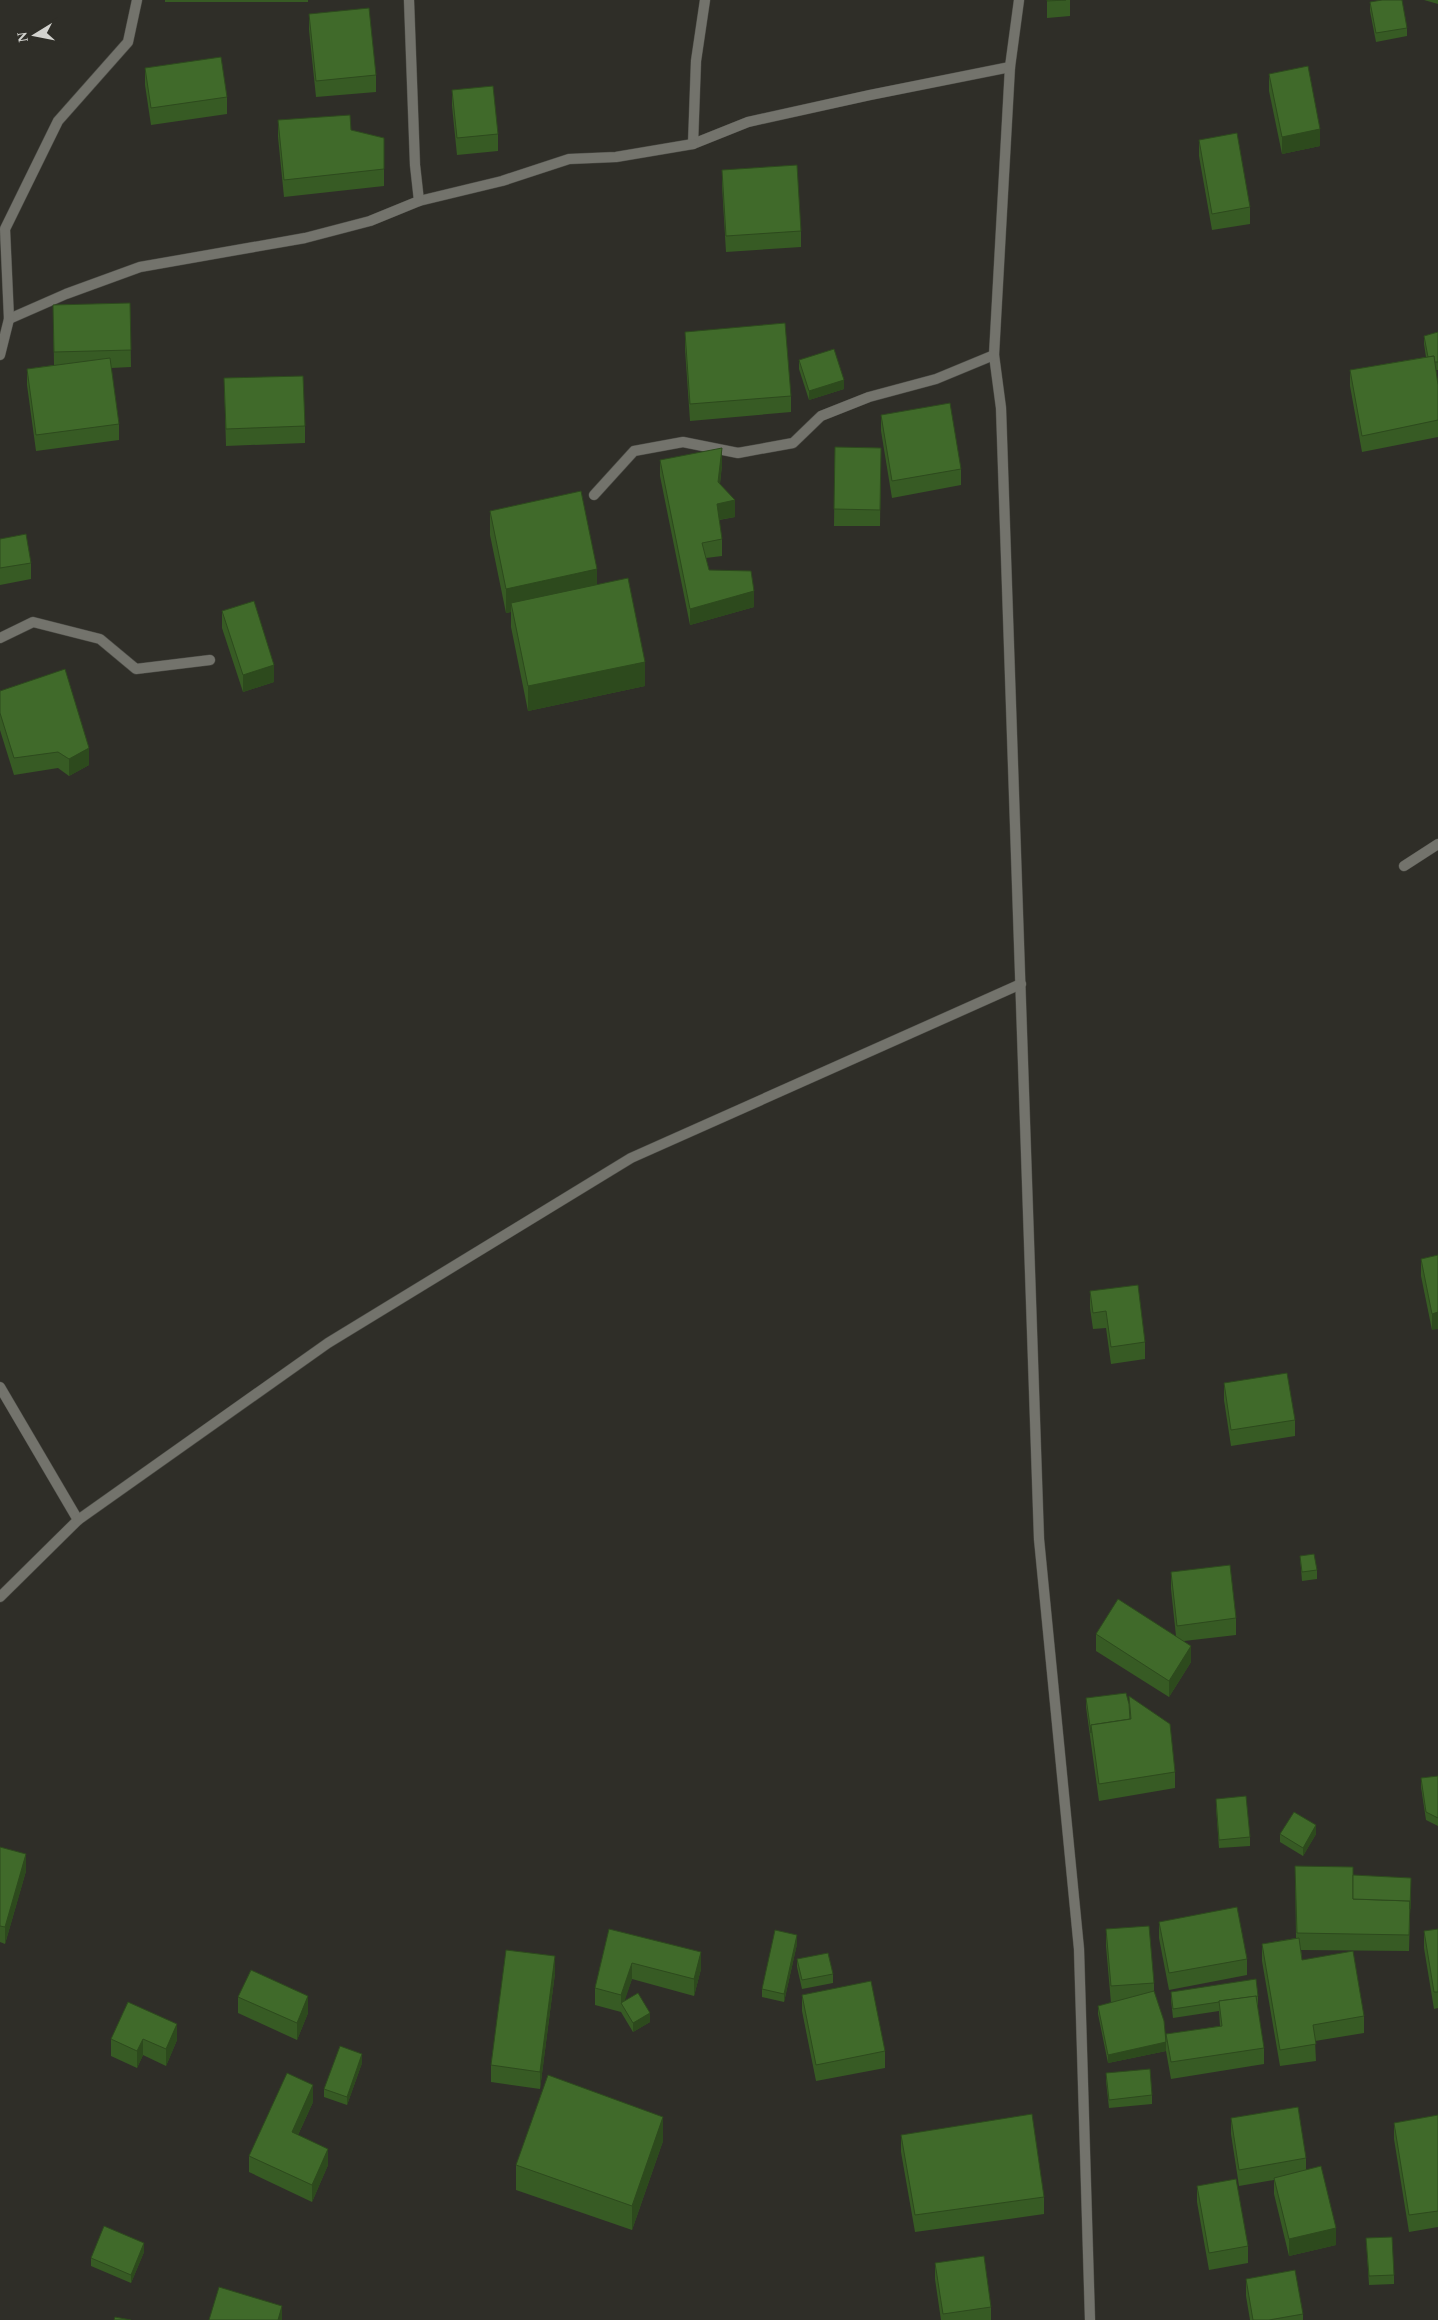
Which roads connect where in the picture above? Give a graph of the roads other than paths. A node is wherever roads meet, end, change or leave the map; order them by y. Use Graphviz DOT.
graph roads {
  1 [pos="137,0"];
  2 [pos="409,0"];
  3 [pos="705,0"];
  4 [pos="1019,0"];
  5 [pos="1010,67"];
  6 [pos="693,144"];
  7 [pos="419,202"];
  8 [pos="9,319"];
  9 [pos="0,354"];
  10 [pos="994,355"];
  11 [pos="594,495"];
  12 [pos="0,638"];
  13 [pos="210,660"];
  14 [pos="1438,844"];
  15 [pos="1404,866"];
  16 [pos="1021,984"];
  17 [pos="0,1387"];
  18 [pos="78,1520"];
  19 [pos="0,1597"];
  20 [pos="1090,2320"];
  1 -- 8 [label="street"];
  2 -- 7 [label="street"];
  3 -- 6 [label="street"];
  4 -- 5 [label="street"];
  5 -- 6 [label="street"];
  5 -- 10 [label="street"];
  6 -- 7 [label="street"];
  7 -- 8 [label="street"];
  8 -- 9 [label="street"];
  10 -- 11 [label="street"];
  10 -- 16 [label="street"];
  12 -- 13 [label="street"];
  14 -- 15 [label="street"];
  16 -- 18 [label="street"];
  16 -- 20 [label="street"];
  17 -- 18 [label="street"];
  18 -- 19 [label="street"];
}
